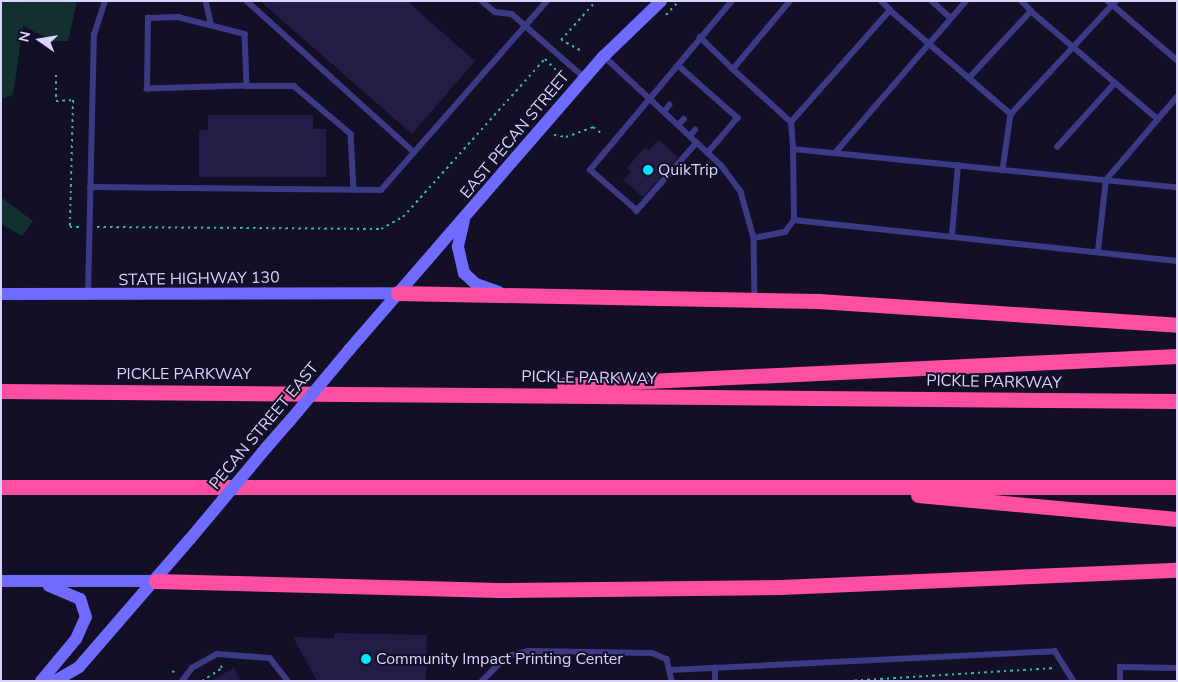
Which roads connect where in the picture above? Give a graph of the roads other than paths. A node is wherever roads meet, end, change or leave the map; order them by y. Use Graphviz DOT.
graph roads {
  1 [pos="105,1"];
  2 [pos="206,1"];
  3 [pos="247,1"];
  4 [pos="482,1"];
  5 [pos="547,1"];
  6 [pos="661,1"];
  7 [pos="732,1"];
  8 [pos="790,1"];
  9 [pos="881,1"];
  10 [pos="932,1"];
  11 [pos="966,1"];
  12 [pos="1021,1"];
  13 [pos="1112,2"];
  14 [pos="890,10"];
  15 [pos="1031,11"];
  16 [pos="951,18"];
  17 [pos="211,23"];
  18 [pos="526,25"];
  19 [pos="700,37"];
  20 [pos="929,44"];
  21 [pos="1073,47"];
  22 [pos="604,56"];
  23 [pos="1177,60"];
  24 [pos="678,65"];
  25 [pos="733,69"];
  26 [pos="585,78"];
  27 [pos="969,78"];
  28 [pos="1115,84"];
  29 [pos="246,86"];
  30 [pos="709,92"];
  31 [pos="1177,97"];
  32 [pos="649,98"];
  33 [pos="704,98"];
  34 [pos="669,105"];
  35 [pos="664,112"];
  36 [pos="1011,114"];
  37 [pos="684,119"];
  38 [pos="1158,119"];
  39 [pos="792,122"];
  40 [pos="678,125"];
  41 [pos="695,130"];
  42 [pos="690,136"];
  43 [pos="697,143"];
  44 [pos="1056,147"];
  45 [pos="793,149"];
  46 [pos="414,152"];
  47 [pos="708,153"];
  48 [pos="835,153"];
  49 [pos="958,165"];
  50 [pos="1002,170"];
  51 [pos="1106,180"];
  52 [pos="90,187"];
  53 [pos="1177,187"];
  54 [pos="354,190"];
  55 [pos="465,218"];
  56 [pos="794,220"];
  57 [pos="952,235"];
  58 [pos="754,238"];
  59 [pos="1098,251"];
  60 [pos="1177,261"];
  61 [pos="398,293"];
  62 [pos="501,293"];
  63 [pos="1,294"];
  64 [pos="88,297"];
  65 [pos="755,299"];
  66 [pos="1177,325"];
  67 [pos="1177,356"];
  68 [pos="1,391"];
  69 [pos="410,393"];
  70 [pos="1177,401"];
  71 [pos="822,486"];
  72 [pos="1,487"];
  73 [pos="1177,487"];
  74 [pos="1177,519"];
  75 [pos="1177,570"];
  76 [pos="1,581"];
  77 [pos="156,581"];
  78 [pos="39,582"];
  79 [pos="79,667"];
  80 [pos="715,668"];
  81 [pos="1177,668"];
  82 [pos="671,670"];
  83 [pos="40,681"];
  84 [pos="55,681"];
  85 [pos="76,681"];
  86 [pos="182,681"];
  87 [pos="288,681"];
  88 [pos="482,681"];
  89 [pos="672,681"];
  90 [pos="715,681"];
  91 [pos="1074,681"];
  92 [pos="1120,681"];
  1 -- 52 [label="lane"];
  2 -- 17 [label="lane"];
  3 -- 46 [label="lane"];
  4 -- 18 [label="lane"];
  5 -- 18 [label="lane"];
  6 -- 22 [label="main road, EAST PECAN STREET"];
  7 -- 19 [label="lane"];
  8 -- 25 [label="lane"];
  9 -- 14 [label="lane"];
  10 -- 16 [label="lane"];
  11 -- 16 [label="lane"];
  12 -- 15 [label="lane"];
  13 -- 21 [label="lane"];
  13 -- 23 [label="lane"];
  14 -- 20 [label="lane"];
  14 -- 39 [label="lane"];
  15 -- 21 [label="lane"];
  15 -- 27 [label="lane"];
  16 -- 20 [label="lane"];
  17 -- 29 [label="lane"];
  17 -- 29 [label="lane"];
  18 -- 26 [label="lane"];
  18 -- 46 [label="lane"];
  19 -- 24 [label="lane"];
  19 -- 25 [label="lane"];
  20 -- 27 [label="lane"];
  20 -- 48 [label="lane"];
  21 -- 28 [label="lane"];
  21 -- 36 [label="lane"];
  22 -- 26 [label="main road, EAST PECAN STREET"];
  22 -- 32 [label="lane"];
  24 -- 30 [label="lane"];
  24 -- 32 [label="lane"];
  25 -- 39 [label="lane"];
  26 -- 55 [label="main road, EAST PECAN STREET"];
  27 -- 36 [label="lane"];
  28 -- 38 [label="lane"];
  28 -- 44 [label="lane"];
  29 -- 54 [label="lane"];
  30 -- 33 [label="lane"];
  30 -- 47 [label="lane"];
  31 -- 38 [label="lane"];
  32 -- 35 [label="lane"];
  32 -- 43 [label="lane"];
  34 -- 35 [label="lane"];
  35 -- 40 [label="lane"];
  36 -- 50 [label="lane"];
  37 -- 40 [label="lane"];
  38 -- 51 [label="lane"];
  39 -- 45 [label="lane"];
  40 -- 42 [label="lane"];
  41 -- 42 [label="lane"];
  42 -- 43 [label="lane"];
  43 -- 47 [label="lane"];
  45 -- 48 [label="lane"];
  45 -- 56 [label="lane"];
  46 -- 54 [label="lane"];
  47 -- 58 [label="lane"];
  48 -- 49 [label="lane"];
  49 -- 50 [label="lane"];
  49 -- 57 [label="lane"];
  50 -- 51 [label="lane"];
  51 -- 53 [label="lane"];
  51 -- 59 [label="lane"];
  52 -- 54 [label="lane"];
  52 -- 64 [label="lane"];
  55 -- 61 [label="main road, EAST PECAN STREET"];
  55 -- 62 [label="main road"];
  56 -- 57 [label="lane"];
  56 -- 58 [label="lane"];
  57 -- 59 [label="lane"];
  58 -- 65 [label="lane"];
  59 -- 60 [label="lane"];
  61 -- 62 [label="highway"];
  61 -- 64 [label="main road, STATE HIGHWAY 130"];
  61 -- 77 [label="main road, PECAN STREET EAST, bridge"];
  62 -- 65 [label="highway"];
  63 -- 64 [label="main road, STATE HIGHWAY 130"];
  65 -- 66 [label="highway"];
  67 -- 69 [label="highway"];
  68 -- 69 [label="highway, PICKLE PARKWAY"];
  69 -- 70 [label="highway, PICKLE PARKWAY"];
  71 -- 72 [label="highway"];
  71 -- 73 [label="highway"];
  71 -- 74 [label="highway"];
  75 -- 77 [label="highway"];
  76 -- 78 [label="main road"];
  77 -- 78 [label="main road"];
  77 -- 79 [label="main road"];
  78 -- 83 [label="main road"];
  79 -- 84 [label="main road"];
  79 -- 85 [label="main road"];
  80 -- 82 [label="lane"];
  80 -- 90 [label="lane"];
  80 -- 91 [label="lane"];
  81 -- 92 [label="lane"];
  82 -- 88 [label="lane"];
  82 -- 89 [label="lane"];
  86 -- 87 [label="lane"];
}
